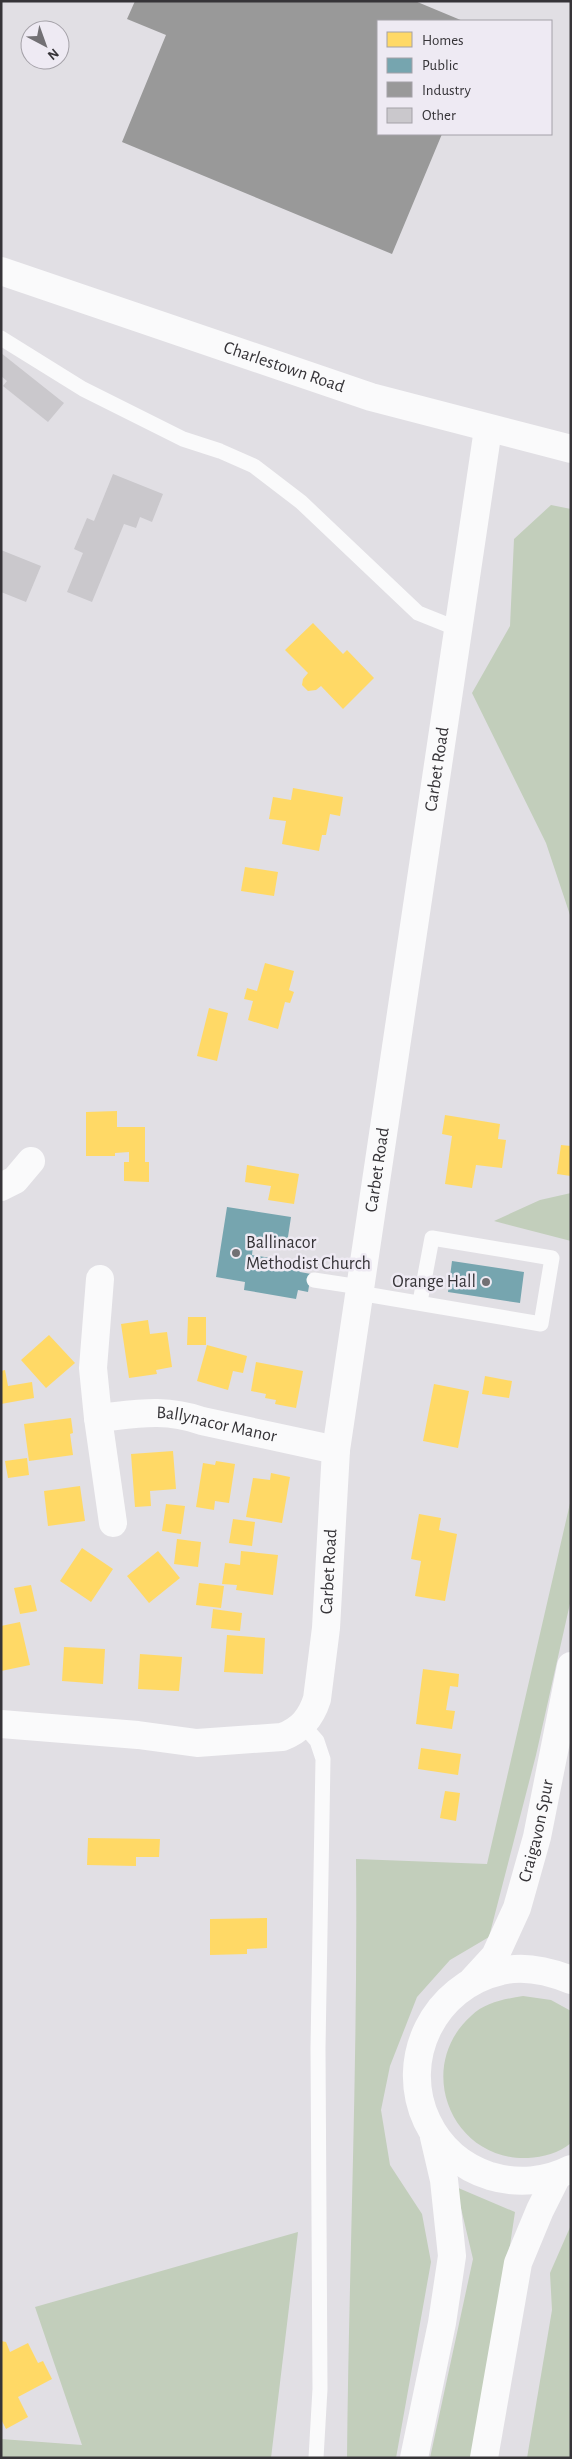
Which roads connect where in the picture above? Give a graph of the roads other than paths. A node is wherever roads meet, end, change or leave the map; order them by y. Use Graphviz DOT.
graph roads {
  1 [pos="1,271"];
  2 [pos="1,338"];
  3 [pos="488,429"];
  4 [pos="571,449"];
  5 [pos="458,629"];
  6 [pos="32,1161"];
  7 [pos="1,1187"];
  8 [pos="100,1279"];
  9 [pos="314,1280"];
  10 [pos="360,1290"];
  11 [pos="420,1302"];
  12 [pos="98,1418"];
  13 [pos="336,1450"];
  14 [pos="113,1522"];
  15 [pos="571,1666"];
  16 [pos="1,1724"];
  17 [pos="303,1725"];
  18 [pos="571,1980"];
  19 [pos="470,1982"];
  20 [pos="434,2135"];
  21 [pos="564,2172"];
  22 [pos="316,2458"];
  23 [pos="414,2458"];
  24 [pos="484,2458"];
  1 -- 3 [label="main road, Charlestown Road"];
  2 -- 5 [label="lane"];
  3 -- 4 [label="main road, Charlestown Road"];
  3 -- 5 [label="main road, Carbet Road"];
  5 -- 10 [label="main road, Carbet Road"];
  6 -- 7 [label="main road"];
  8 -- 12 [label="main road"];
  9 -- 10 [label="lane"];
  10 -- 11 [label="lane"];
  10 -- 13 [label="main road, Carbet Road"];
  11 -- 11 [label="lane"];
  12 -- 13 [label="main road, Ballynacor Manor"];
  12 -- 14 [label="main road"];
  13 -- 17 [label="main road, Carbet Road"];
  15 -- 19 [label="main road, Craigavon Spur"];
  16 -- 17 [label="main road, Carbet Road"];
  17 -- 22 [label="lane"];
  18 -- 19 [label="main road"];
  19 -- 20 [label="main road"];
  20 -- 21 [label="main road"];
  20 -- 23 [label="main road"];
  21 -- 24 [label="main road"];
}
